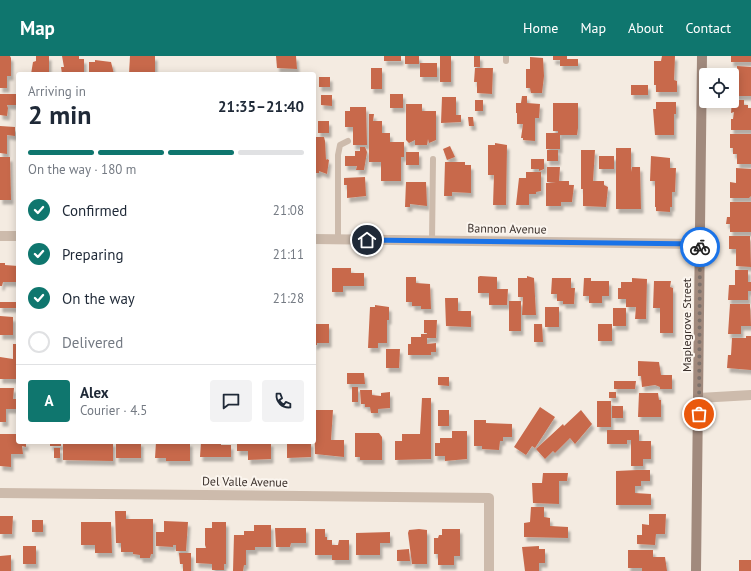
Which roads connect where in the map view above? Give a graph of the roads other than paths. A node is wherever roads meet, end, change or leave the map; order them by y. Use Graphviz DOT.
graph roads {
  1 [pos="702,56"];
  2 [pos="348,141"];
  3 [pos="432,159"];
  4 [pos="0,236"];
  5 [pos="16,236"];
  6 [pos="316,240"];
  7 [pos="338,240"];
  8 [pos="432,241"];
  9 [pos="700,244"];
  10 [pos="751,395"];
  11 [pos="700,398"];
  12 [pos="0,493"];
  13 [pos="489,571"];
  14 [pos="696,571"];
  1 -- 9 [label="street, Maplegrove Street"];
  2 -- 7 [label="lane"];
  3 -- 8 [label="lane"];
  4 -- 5 [label="street"];
  6 -- 7 [label="street, Bannon Avenue"];
  7 -- 8 [label="street, Bannon Avenue"];
  8 -- 9 [label="street, Bannon Avenue"];
  9 -- 11 [label="street, Maplegrove Street"];
  10 -- 11 [label="street"];
  11 -- 14 [label="street, Maplegrove Street"];
  12 -- 13 [label="street, Del Valle Avenue"];
}
